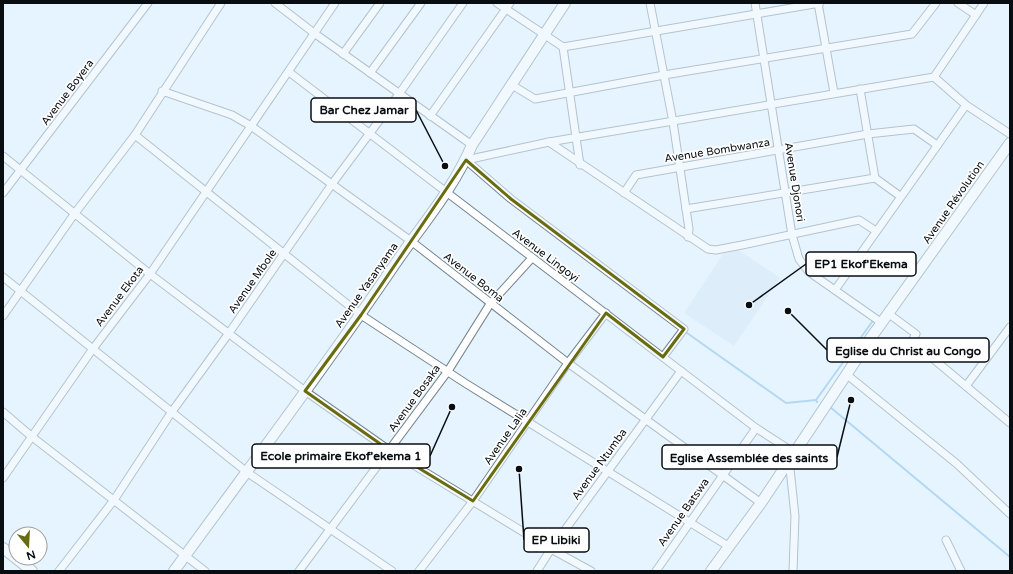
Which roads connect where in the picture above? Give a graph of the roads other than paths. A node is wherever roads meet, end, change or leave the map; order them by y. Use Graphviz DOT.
graph roads {
  1 [pos="148,3"];
  2 [pos="221,3"];
  3 [pos="276,3"];
  4 [pos="335,3"];
  5 [pos="380,3"];
  6 [pos="421,3"];
  7 [pos="463,3"];
  8 [pos="497,3"];
  9 [pos="565,3"];
  10 [pos="650,3"];
  11 [pos="755,3"];
  12 [pos="819,3"];
  13 [pos="936,3"];
  14 [pos="958,3"];
  15 [pos="984,3"];
  16 [pos="508,6"];
  17 [pos="757,13"];
  18 [pos="976,15"];
  19 [pos="656,31"];
  20 [pos="314,33"];
  21 [pos="543,34"];
  22 [pos="563,47"];
  23 [pos="826,49"];
  24 [pos="343,54"];
  25 [pos="764,59"];
  26 [pos="289,72"];
  27 [pos="370,73"];
  28 [pos="664,75"];
  29 [pos="934,78"];
  30 [pos="512,85"];
  31 [pos="860,89"];
  32 [pos="162,91"];
  33 [pos="570,92"];
  34 [pos="834,93"];
  35 [pos="400,94"];
  36 [pos="966,105"];
  37 [pos="772,106"];
  38 [pos="430,116"];
  39 [pos="672,122"];
  40 [pos="251,126"];
  41 [pos="369,134"];
  42 [pos="868,134"];
  43 [pos="1010,134"];
  44 [pos="135,135"];
  45 [pos="577,138"];
  46 [pos="549,142"];
  47 [pos="1010,143"];
  48 [pos="472,145"];
  49 [pos="937,145"];
  50 [pos="779,151"];
  51 [pos="3,156"];
  52 [pos="466,160"];
  53 [pos="580,165"];
  54 [pos="680,167"];
  55 [pos="21,171"];
  56 [pos="875,178"];
  57 [pos="332,184"];
  58 [pos="206,192"];
  59 [pos="446,192"];
  60 [pos="786,192"];
  61 [pos="3,193"];
  62 [pos="624,193"];
  63 [pos="900,196"];
  64 [pos="686,209"];
  65 [pos="75,213"];
  66 [pos="876,231"];
  67 [pos="792,235"];
  68 [pos="688,236"];
  69 [pos="411,241"];
  70 [pos="284,254"];
  71 [pos="532,258"];
  72 [pos="150,274"];
  73 [pos="3,277"];
  74 [pos="835,290"];
  75 [pos="22,291"];
  76 [pos="490,304"];
  77 [pos="606,313"];
  78 [pos="889,314"];
  79 [pos="361,315"];
  80 [pos="3,316"];
  81 [pos="882,323"];
  82 [pos="1010,327"];
  83 [pos="229,333"];
  84 [pos="92,350"];
  85 [pos="663,357"];
  86 [pos="568,363"];
  87 [pos="448,371"];
  88 [pos="681,371"];
  89 [pos="846,374"];
  90 [pos="966,386"];
  91 [pos="305,391"];
  92 [pos="3,412"];
  93 [pos="171,413"];
  94 [pos="645,419"];
  95 [pos="528,422"];
  96 [pos="1010,423"];
  97 [pos="756,428"];
  98 [pos="31,436"];
  99 [pos="389,450"];
  100 [pos="791,455"];
  101 [pos="609,471"];
  102 [pos="248,473"];
  103 [pos="722,475"];
  104 [pos="3,478"];
  105 [pos="114,500"];
  106 [pos="473,501"];
  107 [pos="761,503"];
  108 [pos="1010,514"];
  109 [pos="689,521"];
  110 [pos="330,529"];
  111 [pos="946,540"];
  112 [pos="728,546"];
  113 [pos="3,548"];
  114 [pos="551,549"];
  115 [pos="185,556"];
  116 [pos="793,567"];
  117 [pos="32,571"];
  118 [pos="59,571"];
  119 [pos="174,571"];
  120 [pos="205,571"];
  121 [pos="299,571"];
  122 [pos="392,571"];
  123 [pos="419,571"];
  124 [pos="537,571"];
  125 [pos="591,571"];
  126 [pos="656,571"];
  127 [pos="711,571"];
  128 [pos="789,571"];
  129 [pos="961,571"];
  1 -- 55 [label="street, Avenue Boyera"];
  2 -- 32 [label="street"];
  3 -- 20 [label="street"];
  4 -- 20 [label="street, Avenue Ekota"];
  5 -- 24 [label="street"];
  6 -- 27 [label="street"];
  7 -- 35 [label="street, Avenue Mbole"];
  8 -- 16 [label="street"];
  9 -- 21 [label="street, Avenue Yasanyama"];
  10 -- 19 [label="street"];
  11 -- 17 [label="street, Avenue Djonori"];
  12 -- 17 [label="street"];
  12 -- 23 [label="street"];
  13 -- 23 [label="street"];
  14 -- 18 [label="street"];
  15 -- 18 [label="street"];
  16 -- 21 [label="street"];
  16 -- 38 [label="street"];
  17 -- 19 [label="street"];
  17 -- 25 [label="street, Avenue Djonori"];
  18 -- 29 [label="street"];
  19 -- 22 [label="street"];
  19 -- 28 [label="street"];
  20 -- 24 [label="street"];
  20 -- 26 [label="street, Avenue Ekota"];
  21 -- 22 [label="street"];
  21 -- 30 [label="street, Avenue Yasanyama"];
  22 -- 33 [label="street"];
  23 -- 25 [label="street"];
  23 -- 34 [label="street"];
  24 -- 27 [label="street"];
  25 -- 28 [label="street"];
  25 -- 37 [label="street, Avenue Djonori"];
  26 -- 40 [label="street, Avenue Ekota"];
  26 -- 41 [label="street, Avenue Lingoyi"];
  27 -- 35 [label="street"];
  28 -- 33 [label="street"];
  28 -- 39 [label="street"];
  29 -- 31 [label="street"];
  29 -- 36 [label="street"];
  30 -- 33 [label="street"];
  30 -- 48 [label="street, Avenue Yasanyama"];
  31 -- 34 [label="street"];
  31 -- 42 [label="street"];
  32 -- 40 [label="street, Avenue Boma"];
  32 -- 44 [label="street"];
  33 -- 45 [label="street"];
  34 -- 37 [label="street"];
  35 -- 38 [label="street"];
  35 -- 41 [label="street, Avenue Mbole"];
  36 -- 43 [label="street"];
  36 -- 49 [label="street"];
  37 -- 39 [label="street"];
  37 -- 50 [label="street, Avenue Djonori"];
  38 -- 48 [label="street"];
  39 -- 45 [label="street"];
  39 -- 54 [label="street"];
  40 -- 57 [label="street, Avenue Boma"];
  40 -- 58 [label="street, Avenue Ekota"];
  41 -- 57 [label="street, Avenue Mbole"];
  41 -- 59 [label="street, Avenue Lingoyi"];
  42 -- 49 [label="street, Avenue Bombwanza"];
  42 -- 50 [label="street, Avenue Bombwanza"];
  42 -- 56 [label="street"];
  44 -- 58 [label="street"];
  44 -- 65 [label="street"];
  45 -- 46 [label="street"];
  45 -- 53 [label="street"];
  46 -- 52 [label="street"];
  46 -- 53 [label="street"];
  47 -- 78 [label="street, Avenue Révolution"];
  48 -- 52 [label="street, Avenue Yasanyama"];
  49 -- 63 [label="street"];
  50 -- 54 [label="street, Avenue Bombwanza"];
  50 -- 60 [label="street, Avenue Djonori"];
  51 -- 55 [label="street"];
  52 -- 59 [label="street, Avenue Yasanyama"];
  52 -- 85 [label="street"];
  53 -- 62 [label="street"];
  54 -- 62 [label="street, Avenue Bombwanza"];
  54 -- 64 [label="street"];
  55 -- 61 [label="street, Avenue Boyera"];
  55 -- 65 [label="street"];
  56 -- 60 [label="street"];
  56 -- 63 [label="street"];
  57 -- 69 [label="street, Avenue Boma"];
  57 -- 70 [label="street, Avenue Mbole"];
  58 -- 70 [label="street"];
  58 -- 72 [label="street, Avenue Ekota"];
  59 -- 69 [label="street, Avenue Yasanyama"];
  59 -- 71 [label="street, Avenue Lingoyi"];
  60 -- 64 [label="street"];
  60 -- 67 [label="street, Avenue Djonori"];
  62 -- 68 [label="street"];
  63 -- 66 [label="street"];
  64 -- 68 [label="street"];
  65 -- 72 [label="street"];
  65 -- 75 [label="street"];
  66 -- 67 [label="street"];
  66 -- 74 [label="street"];
  67 -- 68 [label="street"];
  67 -- 74 [label="street, Avenue Djonori"];
  69 -- 76 [label="street, Avenue Boma"];
  69 -- 79 [label="street, Avenue Yasanyama"];
  70 -- 79 [label="street"];
  70 -- 83 [label="street, Avenue Mbole"];
  71 -- 76 [label="street, Avenue Bosaka"];
  71 -- 77 [label="street, Avenue Lingoyi"];
  72 -- 83 [label="street"];
  72 -- 84 [label="street, Avenue Ekota"];
  73 -- 75 [label="street"];
  74 -- 81 [label="street, Avenue Djonori"];
  75 -- 80 [label="street"];
  75 -- 84 [label="street"];
  76 -- 86 [label="street, Avenue Boma"];
  76 -- 87 [label="street, Avenue Bosaka"];
  77 -- 85 [label="street, Avenue Lingoyi"];
  77 -- 86 [label="street, Avenue Lalia"];
  78 -- 81 [label="street, Avenue Révolution"];
  78 -- 90 [label="street"];
  79 -- 87 [label="street"];
  79 -- 91 [label="street, Avenue Yasanyama"];
  81 -- 89 [label="street, Avenue Révolution"];
  82 -- 90 [label="street"];
  83 -- 91 [label="street"];
  83 -- 93 [label="street, Avenue Mbole"];
  84 -- 93 [label="street"];
  84 -- 98 [label="street, Avenue Ekota"];
  85 -- 88 [label="street, Avenue Lingoyi"];
  86 -- 94 [label="street, Avenue Boma"];
  86 -- 95 [label="street, Avenue Lalia"];
  87 -- 95 [label="street"];
  87 -- 99 [label="street, Avenue Bosaka"];
  88 -- 94 [label="street, Avenue Ntumba"];
  88 -- 97 [label="street, Avenue Lingoyi"];
  89 -- 100 [label="street, Avenue Révolution"];
  89 -- 108 [label="street"];
  90 -- 96 [label="street"];
  91 -- 99 [label="street"];
  91 -- 102 [label="street, Avenue Yasanyama"];
  92 -- 98 [label="street"];
  93 -- 102 [label="street"];
  93 -- 105 [label="street, Avenue Mbole"];
  94 -- 101 [label="street, Avenue Ntumba"];
  94 -- 103 [label="street, Avenue Boma"];
  95 -- 101 [label="street"];
  95 -- 106 [label="street, Avenue Lalia"];
  97 -- 100 [label="street, Avenue Lingoyi"];
  97 -- 103 [label="street, Avenue Batswa"];
  98 -- 104 [label="street, Avenue Ekota"];
  98 -- 105 [label="street"];
  99 -- 106 [label="street"];
  99 -- 110 [label="street, Avenue Bosaka"];
  100 -- 107 [label="street, Avenue Révolution"];
  100 -- 116 [label="street"];
  101 -- 109 [label="street"];
  101 -- 114 [label="street, Avenue Ntumba"];
  102 -- 110 [label="street"];
  102 -- 115 [label="street, Avenue Yasanyama"];
  103 -- 107 [label="street, Avenue Boma"];
  103 -- 109 [label="street, Avenue Batswa"];
  105 -- 115 [label="street"];
  105 -- 118 [label="street, Avenue Mbole"];
  106 -- 114 [label="street"];
  106 -- 123 [label="street, Avenue Lalia"];
  107 -- 112 [label="street, Avenue Révolution"];
  109 -- 112 [label="street"];
  109 -- 126 [label="street, Avenue Batswa"];
  110 -- 121 [label="street, Avenue Bosaka"];
  110 -- 122 [label="street"];
  111 -- 129 [label="street"];
  112 -- 127 [label="street, Avenue Révolution"];
  113 -- 117 [label="street"];
  114 -- 124 [label="street, Avenue Ntumba"];
  114 -- 125 [label="street"];
  115 -- 119 [label="street, Avenue Yasanyama"];
  115 -- 120 [label="street"];
  116 -- 128 [label="street"];
}
